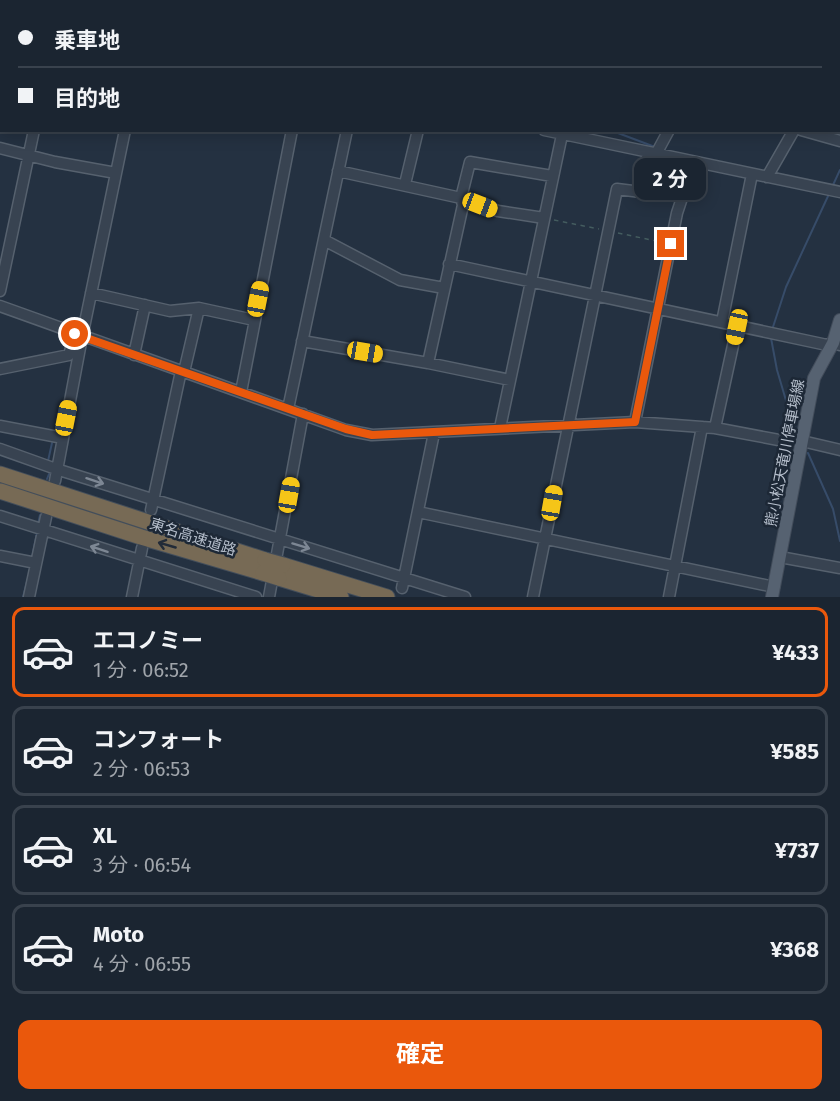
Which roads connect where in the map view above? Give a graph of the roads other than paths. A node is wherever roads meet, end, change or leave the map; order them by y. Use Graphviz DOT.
graph roads {
  1 [pos="34,132"];
  2 [pos="125,132"];
  3 [pos="292,132"];
  4 [pos="346,132"];
  5 [pos="418,132"];
  6 [pos="562,132"];
  7 [pos="668,132"];
  8 [pos="793,132"];
  9 [pos="808,132"];
  10 [pos="840,141"];
  11 [pos="0,148"];
  12 [pos="656,150"];
  13 [pos="29,155"];
  14 [pos="694,162"];
  15 [pos="338,171"];
  16 [pos="116,173"];
  17 [pos="752,174"];
  18 [pos="768,174"];
  19 [pos="552,176"];
  20 [pos="405,184"];
  21 [pos="840,192"];
  22 [pos="461,198"];
  23 [pos="544,218"];
  24 [pos="324,240"];
  25 [pos="449,264"];
  26 [pos="531,283"];
  27 [pos="444,288"];
  28 [pos="0,291"];
  29 [pos="92,293"];
  30 [pos="595,296"];
  31 [pos="145,305"];
  32 [pos="0,306"];
  33 [pos="199,308"];
  34 [pos="659,310"];
  35 [pos="254,320"];
  36 [pos="840,320"];
  37 [pos="722,322"];
  38 [pos="737,327"];
  39 [pos="78,335"];
  40 [pos="302,341"];
  41 [pos="836,344"];
  42 [pos="134,355"];
  43 [pos="428,363"];
  44 [pos="0,369"];
  45 [pos="183,371"];
  46 [pos="510,380"];
  47 [pos="241,392"];
  48 [pos="288,409"];
  49 [pos="303,414"];
  50 [pos="635,422"];
  51 [pos="568,424"];
  52 [pos="0,426"];
  53 [pos="702,427"];
  54 [pos="500,428"];
  55 [pos="715,428"];
  56 [pos="434,433"];
  57 [pos="63,438"];
  58 [pos="802,441"];
  59 [pos="0,449"];
  60 [pos="840,450"];
  61 [pos="0,474"];
  62 [pos="55,475"];
  63 [pos="0,491"];
  64 [pos="152,505"];
  65 [pos="418,512"];
  66 [pos="0,516"];
  67 [pos="46,517"];
  68 [pos="38,528"];
  69 [pos="545,538"];
  70 [pos="281,540"];
  71 [pos="142,548"];
  72 [pos="0,556"];
  73 [pos="780,557"];
  74 [pos="140,562"];
  75 [pos="36,563"];
  76 [pos="675,565"];
  77 [pos="264,566"];
  78 [pos="840,568"];
  79 [pos="281,572"];
  80 [pos="404,583"];
  81 [pos="773,592"];
  82 [pos="29,597"];
  83 [pos="132,597"];
  84 [pos="256,597"];
  85 [pos="269,597"];
  86 [pos="341,597"];
  87 [pos="387,597"];
  88 [pos="465,597"];
  89 [pos="533,597"];
  90 [pos="669,597"];
  1 -- 13 [label="street"];
  2 -- 16 [label="street"];
  3 -- 35 [label="street"];
  4 -- 15 [label="street"];
  5 -- 20 [label="street"];
  6 -- 12 [label="street"];
  6 -- 19 [label="street"];
  7 -- 12 [label="street"];
  8 -- 18 [label="street"];
  9 -- 10 [label="street"];
  11 -- 13 [label="street"];
  12 -- 14 [label="street"];
  12 -- 30 [label="street"];
  13 -- 16 [label="street"];
  13 -- 28 [label="street"];
  14 -- 17 [label="street"];
  14 -- 34 [label="street"];
  15 -- 20 [label="street"];
  15 -- 24 [label="street"];
  16 -- 29 [label="street"];
  17 -- 18 [label="street"];
  17 -- 37 [label="street"];
  18 -- 21 [label="street"];
  19 -- 22 [label="street"];
  19 -- 23 [label="street"];
  20 -- 22 [label="street"];
  22 -- 23 [label="street"];
  22 -- 25 [label="street"];
  23 -- 26 [label="street"];
  24 -- 27 [label="street"];
  24 -- 40 [label="street"];
  25 -- 26 [label="street"];
  25 -- 27 [label="street"];
  26 -- 30 [label="street"];
  26 -- 46 [label="street"];
  27 -- 43 [label="street"];
  29 -- 31 [label="street"];
  29 -- 39 [label="street"];
  30 -- 34 [label="street"];
  30 -- 51 [label="street"];
  31 -- 33 [label="street"];
  31 -- 42 [label="street"];
  32 -- 39 [label="street"];
  33 -- 35 [label="street"];
  33 -- 45 [label="street"];
  34 -- 37 [label="street"];
  34 -- 50 [label="street"];
  35 -- 47 [label="street"];
  36 -- 41 [label="main road, 熊小松天竜川停車場線"];
  37 -- 38 [label="street"];
  38 -- 41 [label="street"];
  38 -- 55 [label="street"];
  39 -- 42 [label="street"];
  39 -- 44 [label="street"];
  39 -- 57 [label="street"];
  40 -- 43 [label="street"];
  40 -- 48 [label="street"];
  41 -- 58 [label="main road, 熊小松天竜川停車場線"];
  42 -- 45 [label="street"];
  43 -- 46 [label="street"];
  45 -- 47 [label="street"];
  45 -- 64 [label="street"];
  46 -- 54 [label="street"];
  47 -- 48 [label="street"];
  48 -- 49 [label="street"];
  49 -- 56 [label="street"];
  49 -- 70 [label="street"];
  50 -- 51 [label="street"];
  50 -- 53 [label="street"];
  51 -- 54 [label="street"];
  51 -- 69 [label="street"];
  52 -- 57 [label="street"];
  53 -- 55 [label="street"];
  53 -- 76 [label="street"];
  54 -- 56 [label="street"];
  55 -- 58 [label="street"];
  56 -- 65 [label="street"];
  57 -- 62 [label="street"];
  58 -- 60 [label="street"];
  58 -- 73 [label="main road, 熊小松天竜川停車場線"];
  59 -- 62 [label="street"];
  61 -- 77 [label="highway, 東名高速道路"];
  62 -- 64 [label="street, one-way"];
  77 -- 63 [label="highway, 東名高速道路, one-way"];
  64 -- 70 [label="street"];
  65 -- 69 [label="street"];
  65 -- 80 [label="street"];
  66 -- 68 [label="street"];
  67 -- 68 [label="street"];
  74 -- 68 [label="street, one-way"];
  68 -- 75 [label="street"];
  69 -- 76 [label="street"];
  69 -- 89 [label="street"];
  70 -- 80 [label="street, one-way"];
  70 -- 85 [label="street"];
  71 -- 74 [label="street"];
  72 -- 75 [label="street"];
  73 -- 78 [label="street"];
  73 -- 81 [label="main road, 熊小松天竜川停車場線"];
  74 -- 83 [label="street"];
  74 -- 84 [label="street"];
  75 -- 82 [label="street"];
  76 -- 81 [label="street"];
  76 -- 90 [label="street"];
  77 -- 79 [label="highway, 東名高速道路, bridge"];
  79 -- 86 [label="highway, 東名高速道路"];
  79 -- 87 [label="highway, 東名高速道路"];
  80 -- 88 [label="street"];
}
